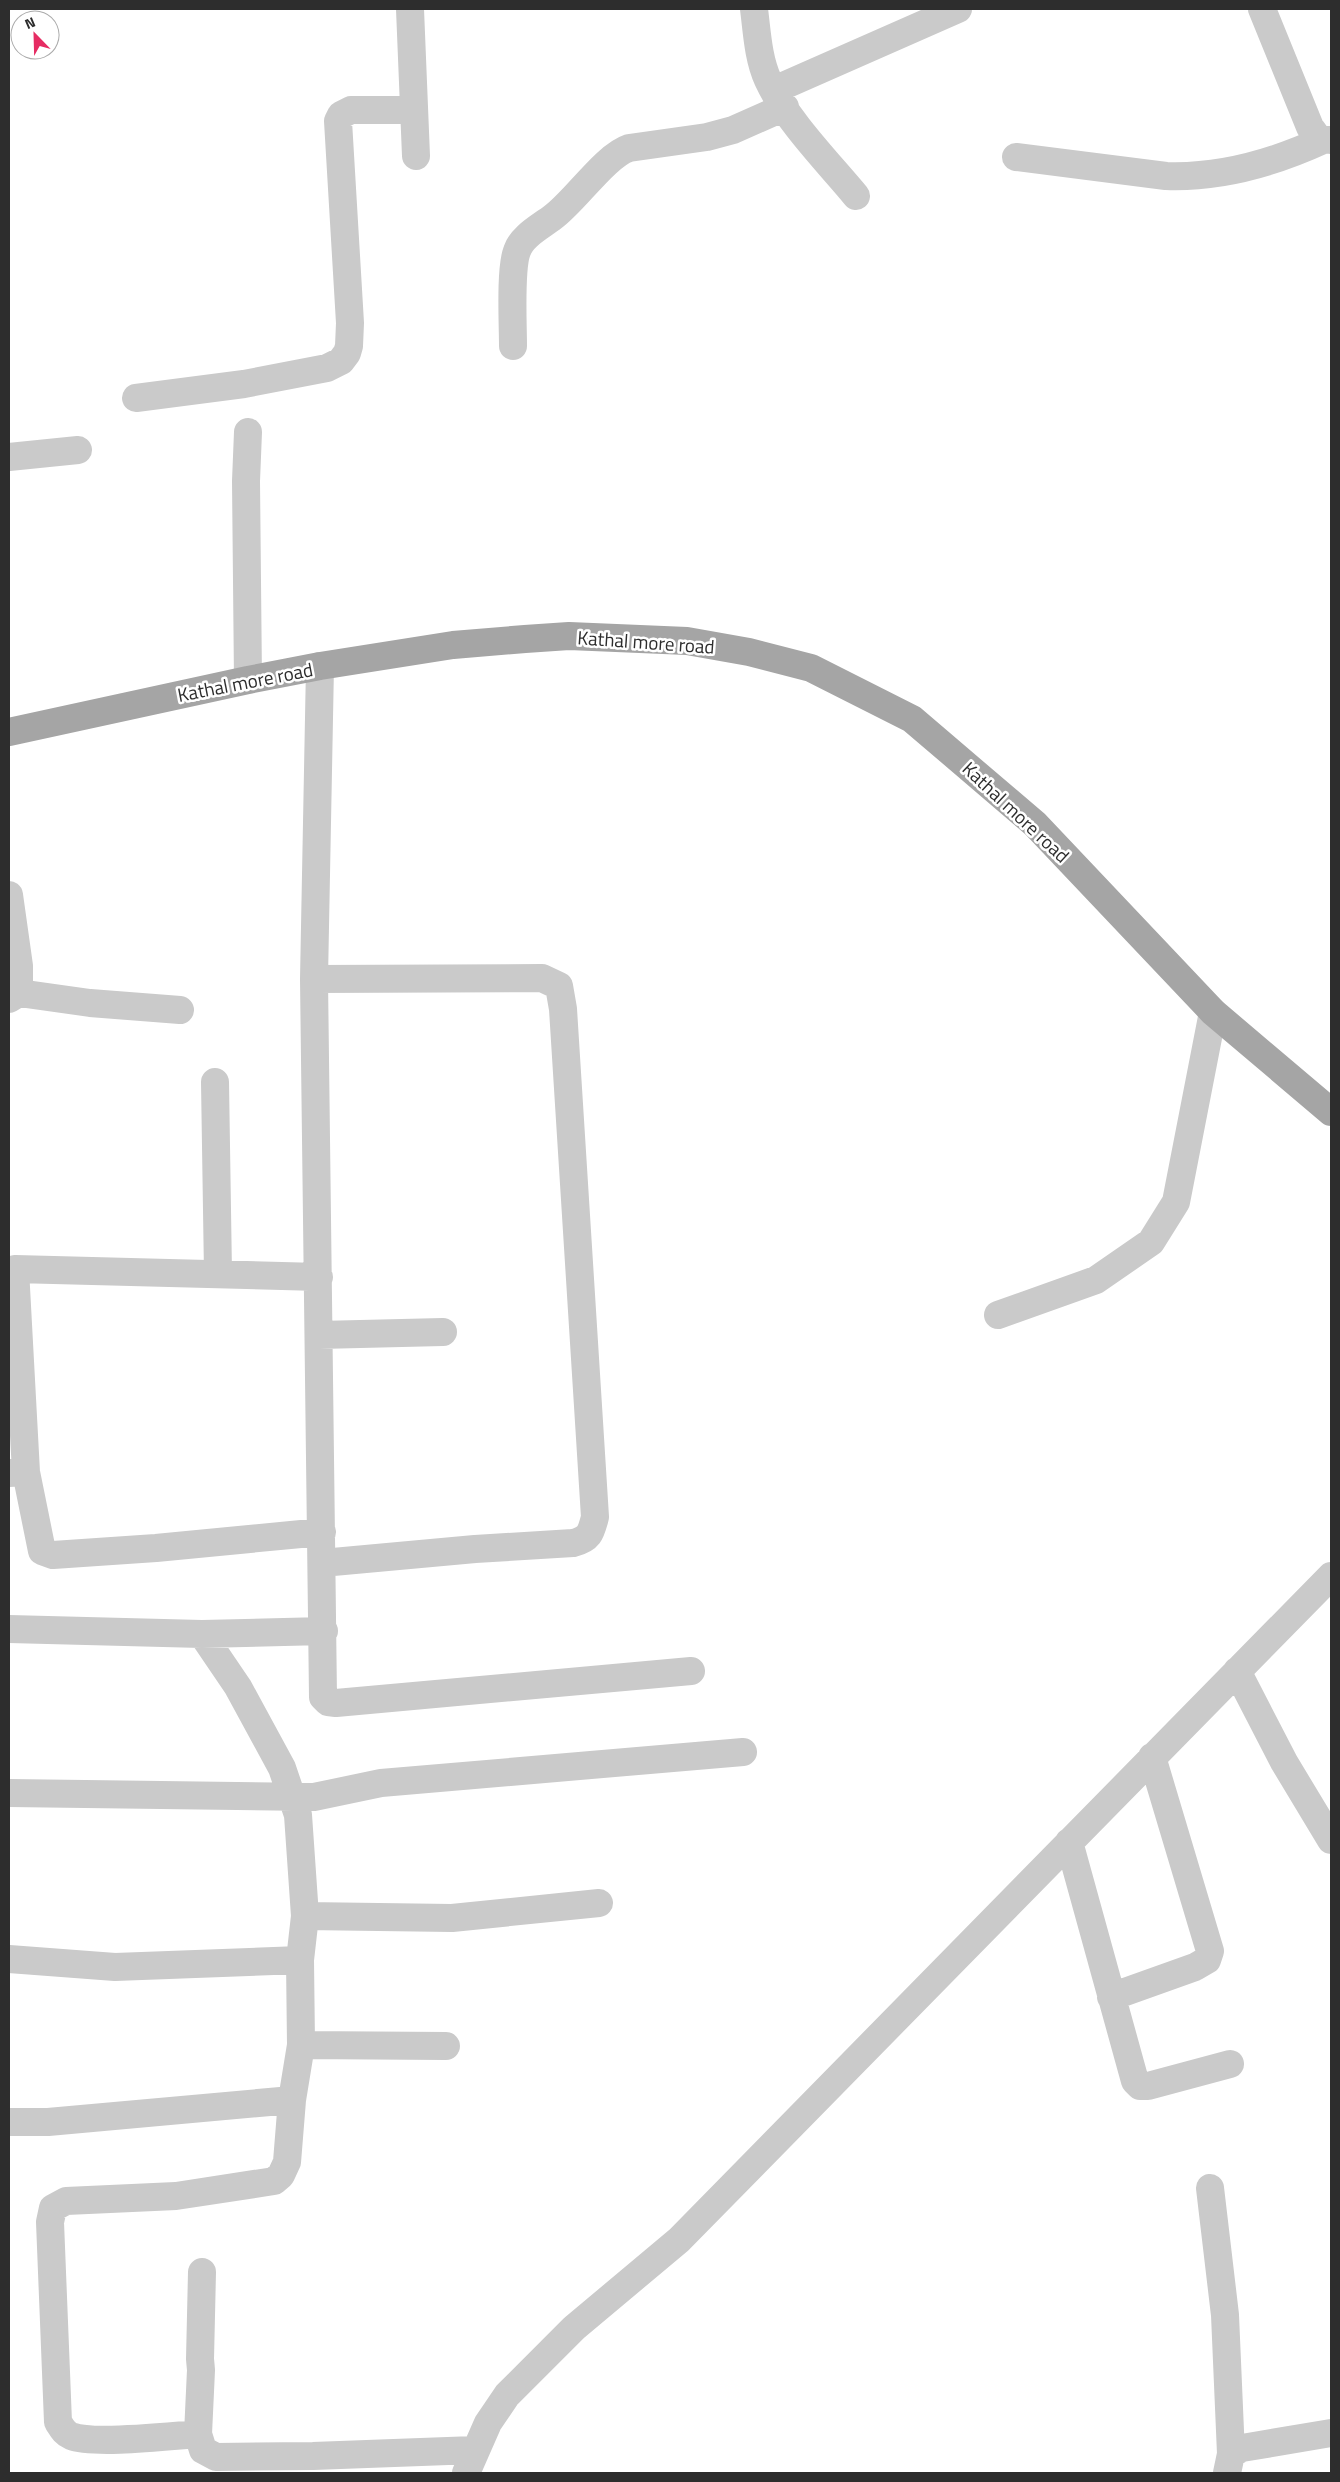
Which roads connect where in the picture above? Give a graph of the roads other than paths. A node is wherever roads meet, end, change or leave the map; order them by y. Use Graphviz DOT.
graph roads {
  1 [pos="410,9"];
  2 [pos="754,9"];
  3 [pos="958,9"];
  4 [pos="1262,9"];
  5 [pos="779,98"];
  6 [pos="414,110"];
  7 [pos="1327,140"];
  8 [pos="416,156"];
  9 [pos="1016,157"];
  10 [pos="856,196"];
  11 [pos="513,346"];
  12 [pos="136,398"];
  13 [pos="248,432"];
  14 [pos="78,450"];
  15 [pos="9,457"];
  16 [pos="320,666"];
  17 [pos="248,680"];
  18 [pos="9,732"];
  19 [pos="9,895"];
  20 [pos="314,979"];
  21 [pos="14,996"];
  22 [pos="180,1010"];
  23 [pos="1213,1012"];
  24 [pos="215,1082"];
  25 [pos="1331,1112"];
  26 [pos="12,1270"];
  27 [pos="218,1273"];
  28 [pos="319,1276"];
  29 [pos="998,1315"];
  30 [pos="444,1332"];
  31 [pos="319,1335"];
  32 [pos="18,1472"];
  33 [pos="322,1532"];
  34 [pos="322,1563"];
  35 [pos="1331,1576"];
  36 [pos="9,1629"];
  37 [pos="324,1632"];
  38 [pos="202,1634"];
  39 [pos="691,1671"];
  40 [pos="1238,1671"];
  41 [pos="743,1752"];
  42 [pos="1152,1757"];
  43 [pos="9,1793"];
  44 [pos="292,1798"];
  45 [pos="1331,1840"];
  46 [pos="1070,1842"];
  47 [pos="599,1903"];
  48 [pos="305,1916"];
  49 [pos="9,1959"];
  50 [pos="300,1960"];
  51 [pos="1111,1997"];
  52 [pos="301,2045"];
  53 [pos="446,2046"];
  54 [pos="1230,2064"];
  55 [pos="292,2100"];
  56 [pos="9,2122"];
  57 [pos="1210,2188"];
  58 [pos="202,2272"];
  59 [pos="1331,2434"];
  60 [pos="202,2453"];
  61 [pos="471,2461"];
  62 [pos="1229,2464"];
  1 -- 6 [label="street"];
  2 -- 5 [label="street"];
  3 -- 5 [label="street"];
  4 -- 7 [label="street"];
  5 -- 10 [label="street"];
  5 -- 11 [label="street"];
  6 -- 8 [label="street"];
  6 -- 12 [label="street"];
  7 -- 9 [label="street"];
  13 -- 17 [label="street"];
  14 -- 15 [label="street"];
  16 -- 17 [label="main road, Kathal more road"];
  16 -- 20 [label="street"];
  16 -- 23 [label="main road, Kathal more road"];
  17 -- 18 [label="main road, Kathal more road"];
  19 -- 21 [label="street"];
  20 -- 28 [label="street"];
  20 -- 34 [label="street"];
  21 -- 22 [label="street"];
  23 -- 25 [label="main road, Kathal more road"];
  23 -- 29 [label="street"];
  24 -- 27 [label="street"];
  26 -- 27 [label="street"];
  26 -- 32 [label="street"];
  27 -- 28 [label="street"];
  28 -- 31 [label="street"];
  30 -- 31 [label="street"];
  31 -- 33 [label="street"];
  32 -- 33 [label="street"];
  33 -- 34 [label="street"];
  34 -- 37 [label="street"];
  35 -- 40 [label="street"];
  36 -- 38 [label="street"];
  37 -- 38 [label="street"];
  37 -- 39 [label="street"];
  38 -- 44 [label="street"];
  40 -- 42 [label="street"];
  40 -- 45 [label="street"];
  41 -- 44 [label="street"];
  42 -- 46 [label="street"];
  42 -- 51 [label="street"];
  43 -- 44 [label="street"];
  44 -- 48 [label="street"];
  46 -- 51 [label="street"];
  46 -- 61 [label="street"];
  47 -- 48 [label="street"];
  48 -- 50 [label="street"];
  49 -- 50 [label="street"];
  50 -- 52 [label="street"];
  51 -- 54 [label="street"];
  52 -- 53 [label="street"];
  52 -- 55 [label="street"];
  55 -- 56 [label="street"];
  55 -- 60 [label="street"];
  57 -- 62 [label="street"];
  58 -- 60 [label="street"];
  59 -- 62 [label="street"];
  60 -- 61 [label="street"];
}
